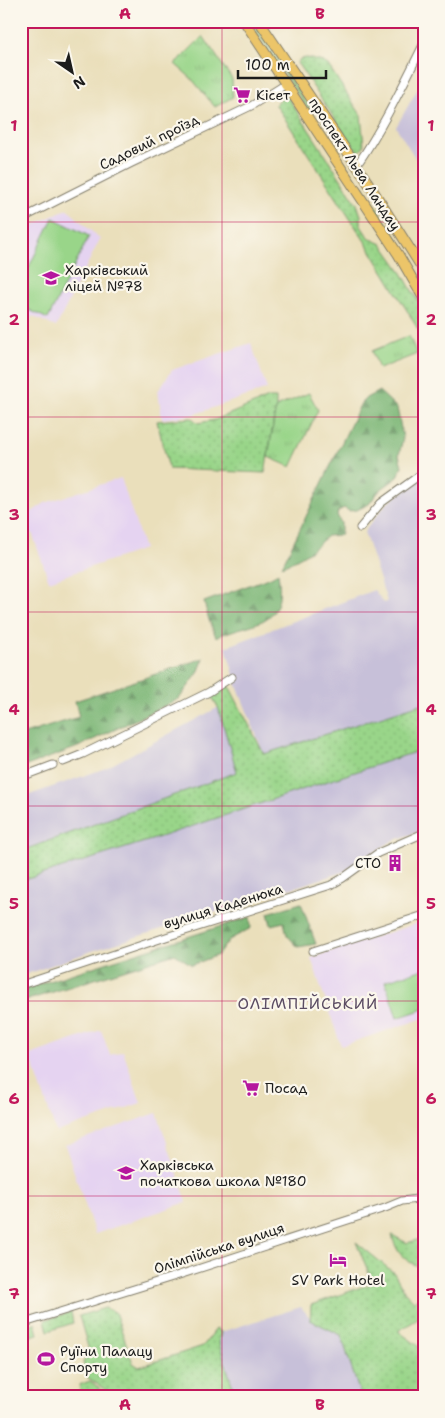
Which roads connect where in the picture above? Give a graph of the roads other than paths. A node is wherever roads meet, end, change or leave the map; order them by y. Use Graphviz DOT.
graph roads {
  1 [pos="244,21"];
  2 [pos="259,21"];
  3 [pos="424,43"];
  4 [pos="286,84"];
  5 [pos="320,112"];
  6 [pos="309,120"];
  7 [pos="356,165"];
  8 [pos="344,173"];
  9 [pos="21,219"];
  10 [pos="424,271"];
  11 [pos="424,299"];
  12 [pos="424,472"];
  13 [pos="360,528"];
  14 [pos="232,677"];
  15 [pos="63,762"];
  16 [pos="53,766"];
  17 [pos="21,777"];
  18 [pos="424,833"];
  19 [pos="424,915"];
  20 [pos="313,951"];
  21 [pos="21,985"];
  22 [pos="424,1198"];
  23 [pos="21,1324"];
  1 -- 4 [label="main road, проспект Льва Ландау"];
  2 -- 5 [label="main road, проспект Льва Ландау"];
  3 -- 7 [label="street"];
  4 -- 6 [label="main road, проспект Льва Ландау"];
  4 -- 9 [label="street, Садовий проїзд"];
  5 -- 6 [label="main road"];
  5 -- 7 [label="main road, проспект Льва Ландау"];
  6 -- 8 [label="main road, проспект Льва Ландау"];
  7 -- 8 [label="main road"];
  7 -- 10 [label="main road, проспект Льва Ландау"];
  8 -- 11 [label="main road, проспект Льва Ландау"];
  12 -- 13 [label="street"];
  14 -- 15 [label="street"];
  16 -- 17 [label="street"];
  18 -- 21 [label="street, вулиця Каденюка"];
  19 -- 20 [label="street"];
  22 -- 23 [label="street, Олімпійська вулиця"];
}
